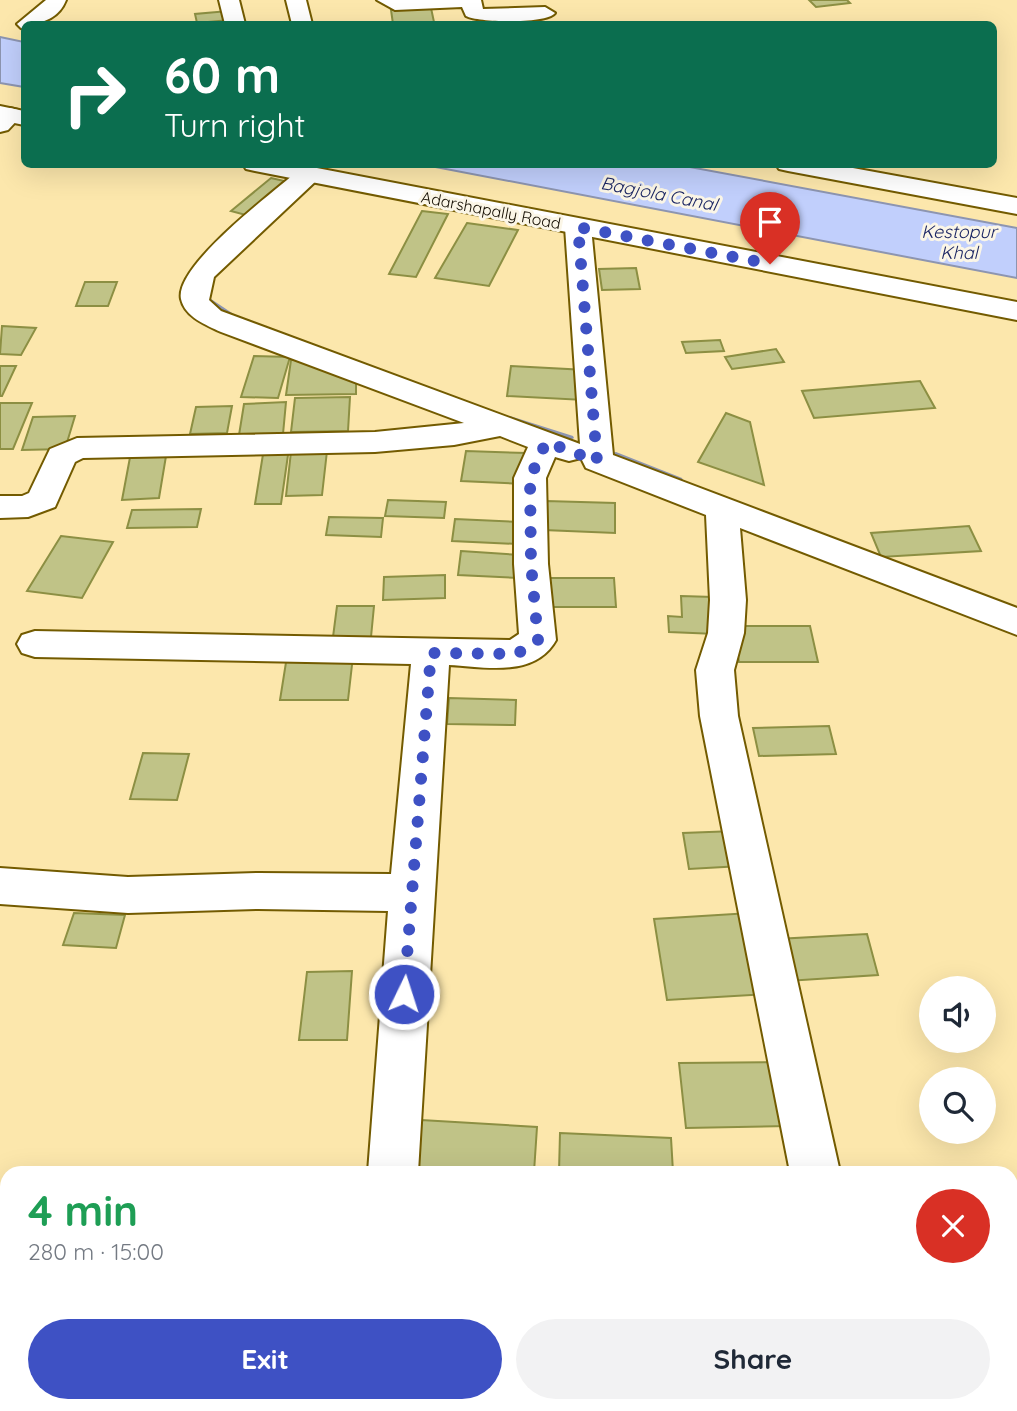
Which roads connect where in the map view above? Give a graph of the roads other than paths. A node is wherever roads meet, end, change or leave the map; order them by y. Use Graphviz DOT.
graph roads {
  1 [pos="56,0"];
  2 [pos="229,0"];
  3 [pos="296,0"];
  4 [pos="387,0"];
  5 [pos="471,0"];
  6 [pos="544,13"];
  7 [pos="26,21"];
  8 [pos="234,21"];
  9 [pos="301,21"];
  10 [pos="274,168"];
  11 [pos="810,168"];
  12 [pos="308,175"];
  13 [pos="1017,206"];
  14 [pos="578,227"];
  15 [pos="1017,311"];
  16 [pos="501,426"];
  17 [pos="546,442"];
  18 [pos="597,461"];
  19 [pos="0,507"];
  20 [pos="722,509"];
  21 [pos="1017,622"];
  22 [pos="35,644"];
  23 [pos="431,653"];
  24 [pos="0,886"];
  25 [pos="411,893"];
  26 [pos="393,1166"];
  27 [pos="814,1166"];
  1 -- 7 [label="street"];
  2 -- 8 [label="street"];
  3 -- 9 [label="street"];
  4 -- 5 [label="street"];
  5 -- 6 [label="street"];
  10 -- 12 [label="street, Adarshapally Road"];
  11 -- 13 [label="street"];
  12 -- 14 [label="street, Adarshapally Road"];
  12 -- 16 [label="street"];
  14 -- 15 [label="street, Adarshapally Road"];
  14 -- 18 [label="street"];
  16 -- 17 [label="street"];
  16 -- 19 [label="street"];
  17 -- 18 [label="street"];
  17 -- 23 [label="street"];
  18 -- 20 [label="street"];
  20 -- 21 [label="street"];
  20 -- 27 [label="street"];
  22 -- 23 [label="street"];
  23 -- 25 [label="street"];
  24 -- 25 [label="street"];
  25 -- 26 [label="street"];
}
